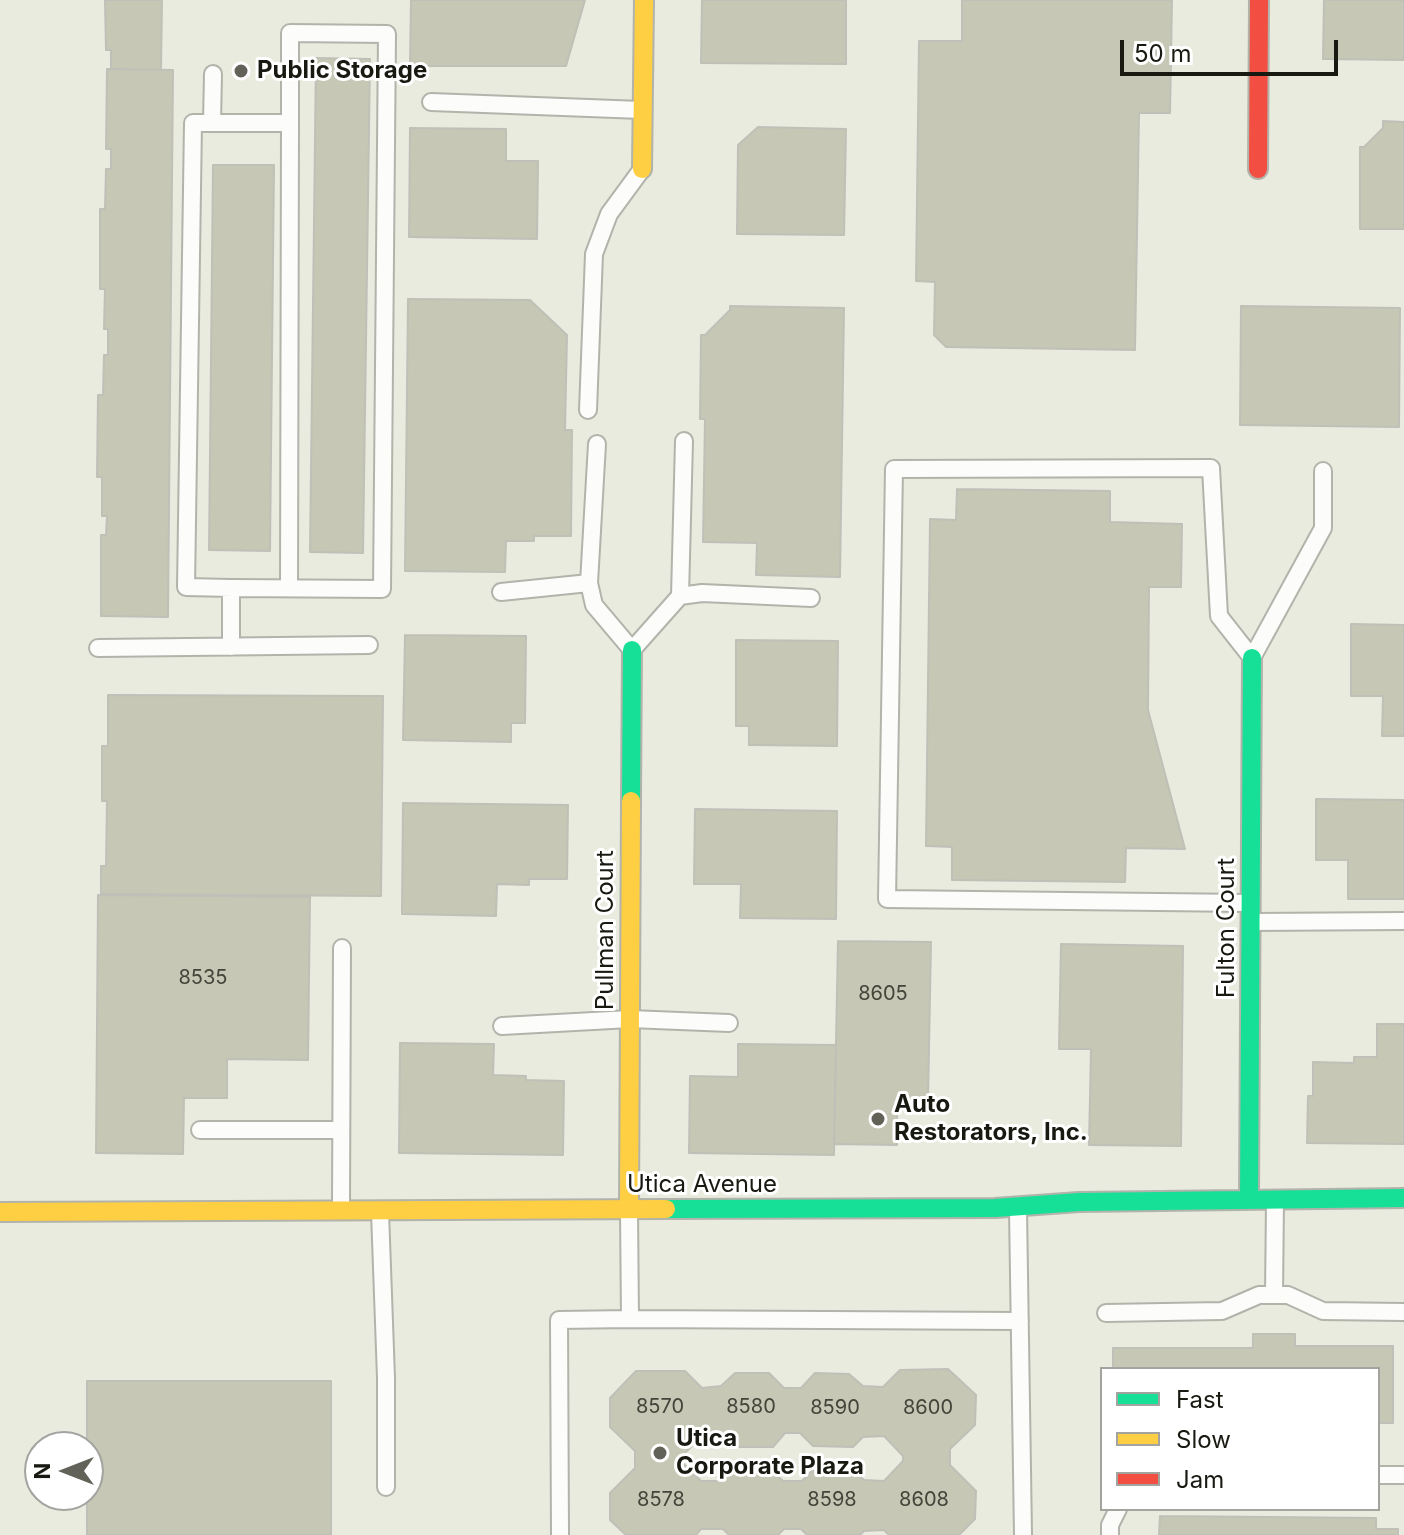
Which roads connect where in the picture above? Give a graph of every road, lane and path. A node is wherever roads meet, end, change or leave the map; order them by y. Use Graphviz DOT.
graph roads {
  1 [pos="644,0"];
  2 [pos="1259,0"];
  3 [pos="213,74"];
  4 [pos="431,102"];
  5 [pos="643,110"];
  6 [pos="212,123"];
  7 [pos="290,123"];
  8 [pos="642,169"];
  9 [pos="1258,169"];
  10 [pos="588,410"];
  11 [pos="684,441"];
  12 [pos="597,444"];
  13 [pos="1323,471"];
  14 [pos="589,583"];
  15 [pos="231,588"];
  16 [pos="289,588"];
  17 [pos="501,592"];
  18 [pos="680,596"];
  19 [pos="811,598"];
  20 [pos="369,645"];
  21 [pos="231,647"];
  22 [pos="98,648"];
  23 [pos="632,650"];
  24 [pos="1252,658"];
  25 [pos="1251,903"];
  26 [pos="1404,921"];
  27 [pos="1250,922"];
  28 [pos="342,948"];
  29 [pos="630,1019"];
  30 [pos="729,1023"];
  31 [pos="502,1026"];
  32 [pos="200,1130"];
  33 [pos="341,1130"];
  34 [pos="1249,1198"];
  35 [pos="1275,1198"];
  36 [pos="1404,1198"];
  37 [pos="1018,1206"];
  38 [pos="629,1209"];
  39 [pos="341,1210"];
  40 [pos="380,1210"];
  41 [pos="0,1212"];
  42 [pos="1274,1295"];
  43 [pos="1404,1312"];
  44 [pos="1106,1313"];
  45 [pos="630,1319"];
  46 [pos="1020,1321"];
  47 [pos="1380,1475"];
  48 [pos="1404,1475"];
  49 [pos="386,1487"];
  50 [pos="1117,1511"];
  51 [pos="560,1535"];
  52 [pos="1023,1535"];
  53 [pos="1110,1535"];
  1 -- 5 [label="street"];
  2 -- 9 [label="street"];
  3 -- 6 [label="lane"];
  4 -- 5 [label="lane"];
  5 -- 8 [label="street"];
  6 -- 7 [label="lane"];
  6 -- 15 [label="lane"];
  7 -- 16 [label="lane"];
  7 -- 16 [label="lane"];
  8 -- 10 [label="lane"];
  11 -- 18 [label="lane"];
  12 -- 14 [label="lane"];
  13 -- 24 [label="lane"];
  14 -- 17 [label="lane"];
  14 -- 23 [label="lane"];
  15 -- 16 [label="lane"];
  15 -- 21 [label="lane"];
  18 -- 19 [label="lane"];
  18 -- 23 [label="lane"];
  20 -- 21 [label="lane"];
  21 -- 22 [label="lane"];
  23 -- 29 [label="street, Pullman Court"];
  24 -- 25 [label="street, Fulton Court"];
  24 -- 25 [label="lane"];
  25 -- 27 [label="street, Fulton Court"];
  26 -- 27 [label="lane"];
  27 -- 34 [label="street, Fulton Court"];
  28 -- 33 [label="lane"];
  29 -- 30 [label="lane"];
  29 -- 31 [label="lane"];
  29 -- 38 [label="street, Pullman Court"];
  32 -- 33 [label="lane"];
  33 -- 39 [label="lane"];
  34 -- 35 [label="street, Utica Avenue"];
  34 -- 37 [label="street, Utica Avenue"];
  35 -- 36 [label="street, Utica Avenue"];
  35 -- 42 [label="lane"];
  37 -- 38 [label="street, Utica Avenue"];
  37 -- 46 [label="lane"];
  38 -- 40 [label="street, Utica Avenue"];
  38 -- 45 [label="lane"];
  39 -- 40 [label="street, Utica Avenue"];
  39 -- 41 [label="street, Utica Avenue"];
  40 -- 49 [label="lane"];
  42 -- 43 [label="lane"];
  42 -- 44 [label="lane"];
  45 -- 46 [label="lane"];
  45 -- 51 [label="lane"];
  46 -- 52 [label="lane"];
  47 -- 48 [label="lane"];
  50 -- 53 [label="lane"];
}
